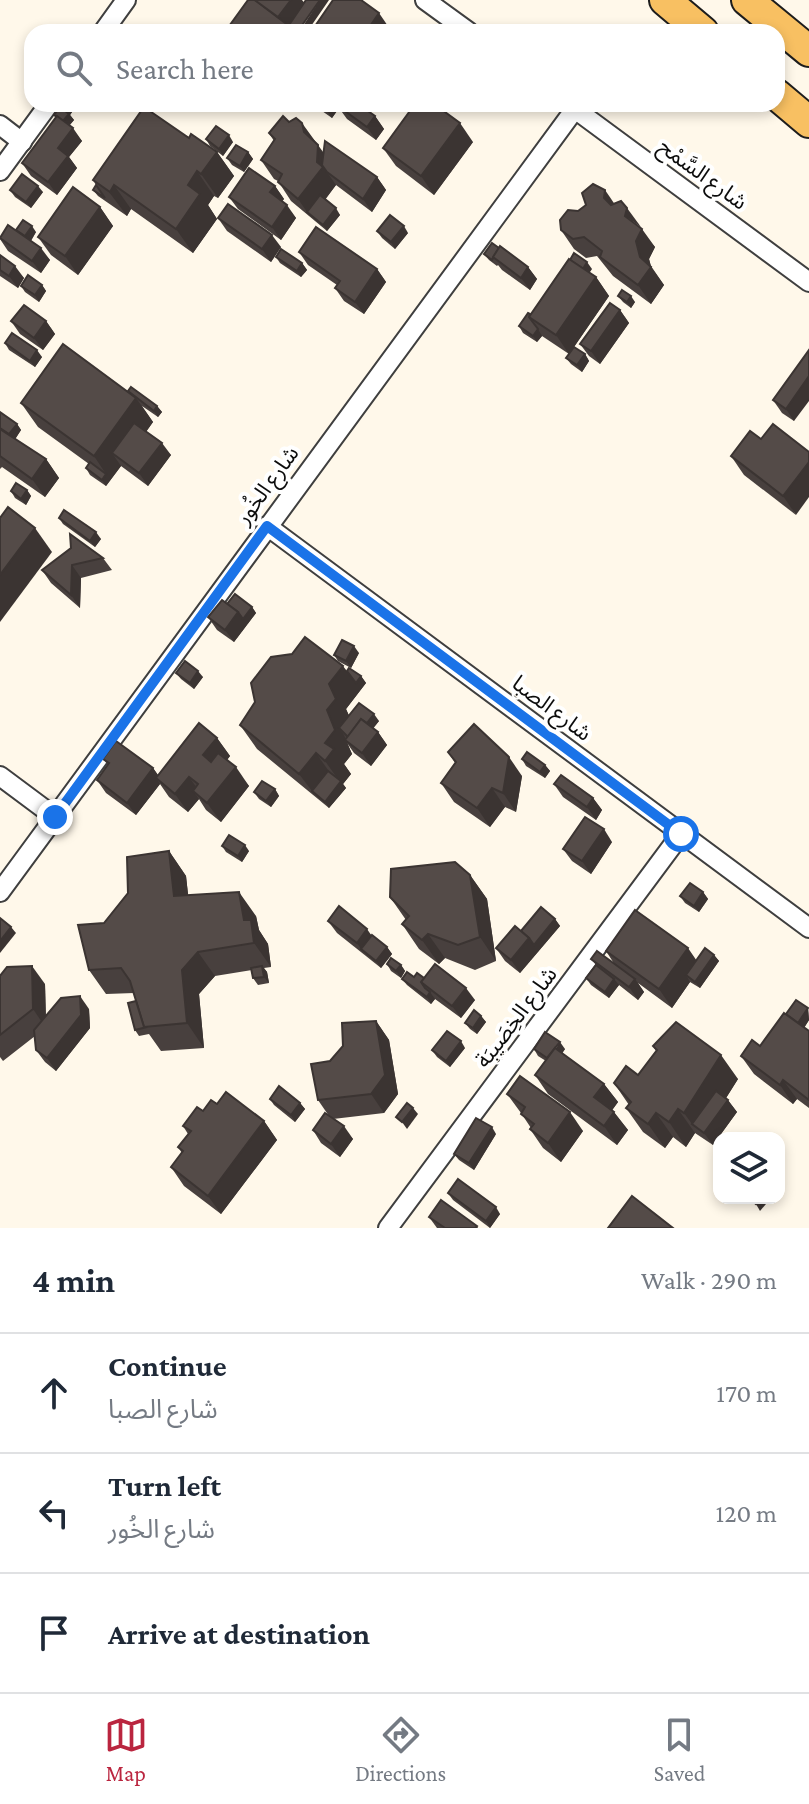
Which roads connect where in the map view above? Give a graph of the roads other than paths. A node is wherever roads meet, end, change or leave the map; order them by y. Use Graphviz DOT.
graph roads {
  1 [pos="126,0"];
  2 [pos="425,0"];
  3 [pos="665,0"];
  4 [pos="747,0"];
  5 [pos="109,24"];
  6 [pos="458,24"];
  7 [pos="694,24"];
  8 [pos="776,24"];
  9 [pos="785,31"];
  10 [pos="809,51"];
  11 [pos="785,102"];
  12 [pos="43,112"];
  13 [pos="568,112"];
  14 [pos="579,112"];
  15 [pos="809,122"];
  16 [pos="0,125"];
  17 [pos="22,142"];
  18 [pos="0,171"];
  19 [pos="809,282"];
  20 [pos="267,526"];
  21 [pos="0,776"];
  22 [pos="55,817"];
  23 [pos="681,834"];
  24 [pos="0,892"];
  25 [pos="809,928"];
  26 [pos="388,1228"];
  1 -- 5 [label="street"];
  2 -- 6 [label="street"];
  3 -- 7 [label="main road"];
  4 -- 8 [label="main road"];
  9 -- 10 [label="main road"];
  11 -- 15 [label="main road"];
  12 -- 17 [label="street"];
  13 -- 20 [label="street, شارع الخُور"];
  14 -- 19 [label="street, شارع السَّمْح"];
  16 -- 17 [label="street"];
  17 -- 18 [label="street"];
  20 -- 22 [label="street, شارع الخُور"];
  20 -- 23 [label="street, شارع الصبا"];
  21 -- 22 [label="street"];
  22 -- 24 [label="street, شارع الخُور"];
  23 -- 25 [label="street, شارع الصبا"];
  23 -- 26 [label="street, شارع الخِصَيبَة"];
}
